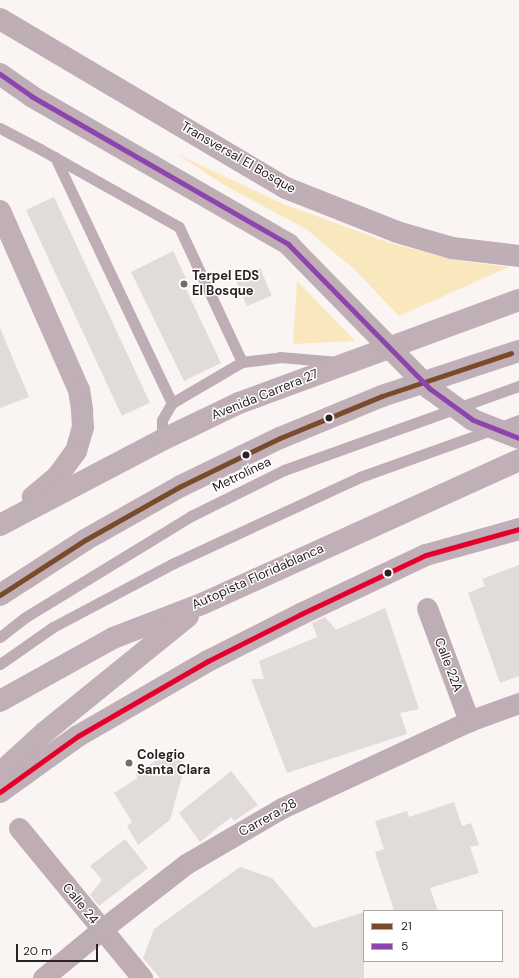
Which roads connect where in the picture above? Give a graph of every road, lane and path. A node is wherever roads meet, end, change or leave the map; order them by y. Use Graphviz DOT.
graph roads {
  1 [pos="0,19"];
  2 [pos="0,74"];
  3 [pos="0,128"];
  4 [pos="55,157"];
  5 [pos="0,211"];
  6 [pos="519,256"];
  7 [pos="519,300"];
  8 [pos="519,351"];
  9 [pos="242,362"];
  10 [pos="350,362"];
  11 [pos="519,386"];
  12 [pos="172,403"];
  13 [pos="519,420"];
  14 [pos="519,438"];
  15 [pos="162,440"];
  16 [pos="519,460"];
  17 [pos="1,524"];
  18 [pos="519,529"];
  19 [pos="0,595"];
  20 [pos="204,603"];
  21 [pos="427,608"];
  22 [pos="0,637"];
  23 [pos="0,664"];
  24 [pos="0,701"];
  25 [pos="519,703"];
  26 [pos="469,721"];
  27 [pos="0,773"];
  28 [pos="0,792"];
  29 [pos="20,828"];
  30 [pos="101,930"];
  31 [pos="43,978"];
  32 [pos="142,978"];
  1 -- 6 [label="main road, Transversal El Bosque"];
  2 -- 14 [label="main road, bridge"];
  3 -- 4 [label="lane"];
  4 -- 9 [label="lane"];
  4 -- 12 [label="lane"];
  5 -- 17 [label="highway"];
  7 -- 10 [label="highway, Avenida Carrera 27"];
  8 -- 19 [label="highway"];
  9 -- 10 [label="lane"];
  9 -- 12 [label="lane"];
  10 -- 15 [label="highway, Avenida Carrera 27"];
  11 -- 22 [label="lane, Metrolínea"];
  12 -- 15 [label="lane"];
  13 -- 23 [label="lane"];
  15 -- 17 [label="highway, Avenida Carrera 27"];
  16 -- 20 [label="highway, Autopista Floridablanca"];
  18 -- 28 [label="highway"];
  20 -- 24 [label="highway, Autopista Floridablanca"];
  20 -- 27 [label="highway"];
  21 -- 26 [label="street, Calle 22A"];
  25 -- 26 [label="street, Carrera 28"];
  26 -- 30 [label="street, Carrera 28"];
  29 -- 30 [label="street, Calle 24"];
  30 -- 31 [label="street, Carrera 28"];
  30 -- 32 [label="street, Calle 24"];
}
